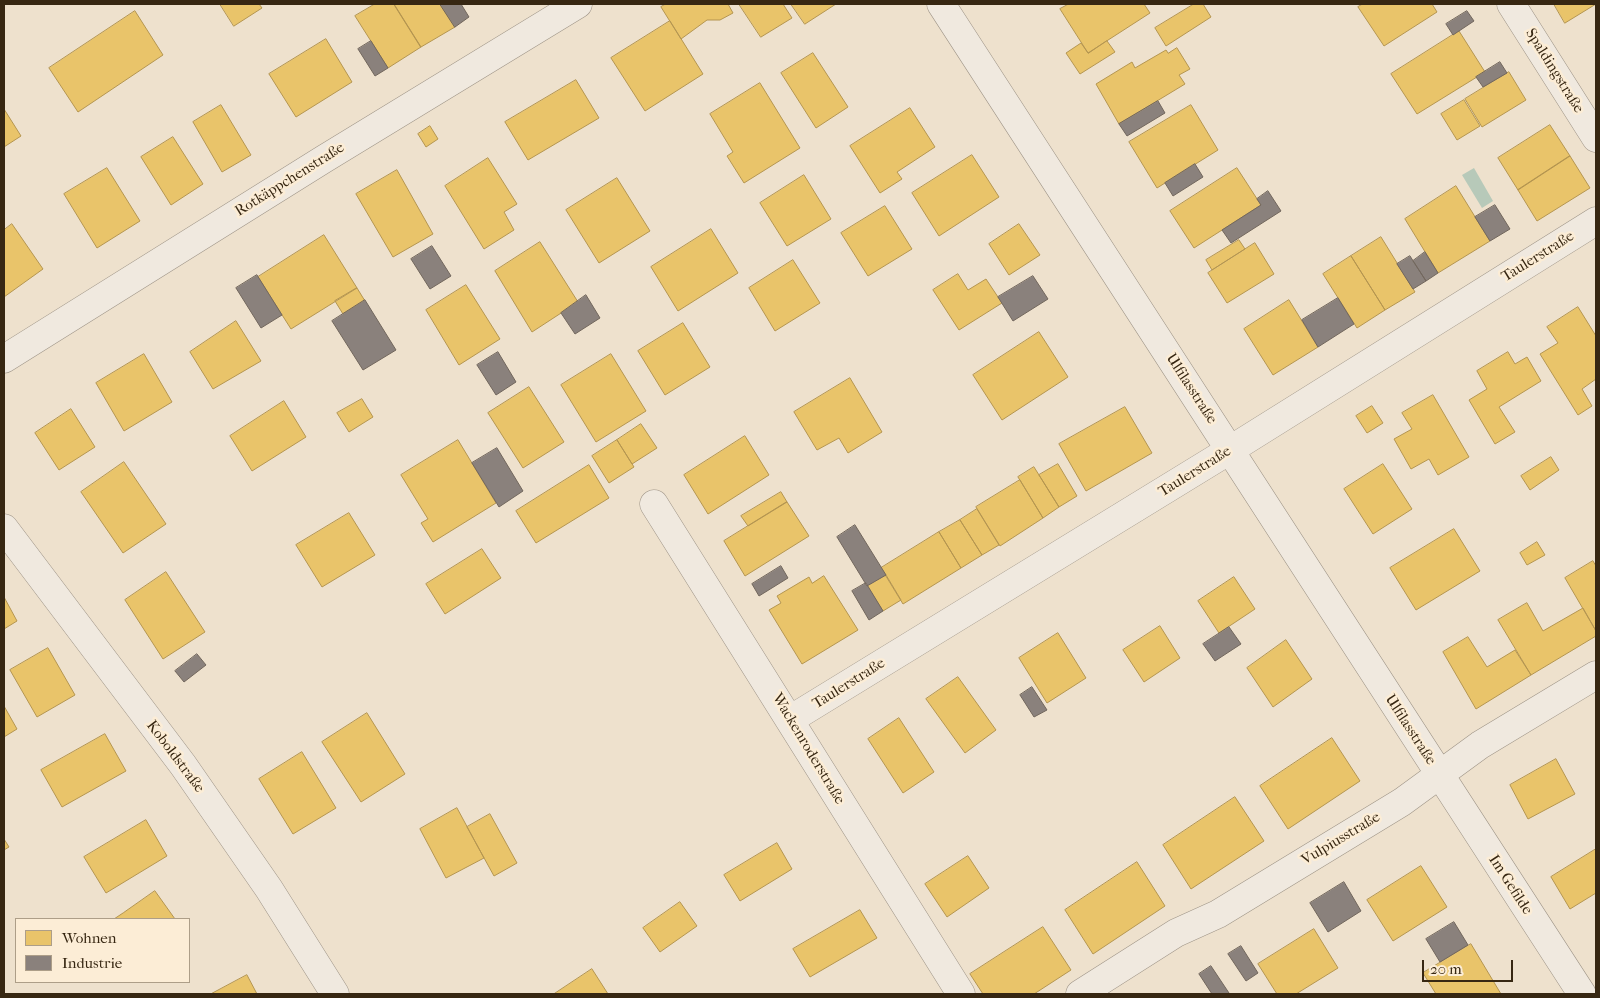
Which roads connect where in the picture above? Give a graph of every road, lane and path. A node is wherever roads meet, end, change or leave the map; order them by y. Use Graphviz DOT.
graph roads {
  1 [pos="578,4"];
  2 [pos="941,4"];
  3 [pos="1512,4"];
  4 [pos="1596,138"];
  5 [pos="1596,221"];
  6 [pos="4,359"];
  7 [pos="1230,450"];
  8 [pos="654,504"];
  9 [pos="4,528"];
  10 [pos="1596,675"];
  11 [pos="791,719"];
  12 [pos="1439,775"];
  13 [pos="335,994"];
  14 [pos="961,994"];
  15 [pos="1080,994"];
  16 [pos="1582,994"];
  1 -- 6 [label="street, Rotkäppchenstraße"];
  2 -- 7 [label="street, Ulfilasstraße"];
  3 -- 4 [label="street, Spaldingstraße"];
  5 -- 7 [label="street, Taulerstraße"];
  7 -- 11 [label="street, Taulerstraße"];
  7 -- 12 [label="street, Ulfilasstraße"];
  8 -- 11 [label="street, Wackenroderstraße"];
  9 -- 13 [label="street, Koboldstraße"];
  10 -- 12 [label="street, Vulpiusstraße"];
  11 -- 14 [label="street, Wackenroderstraße"];
  12 -- 15 [label="street, Vulpiusstraße"];
  12 -- 16 [label="street, Im Gefilde"];
}
